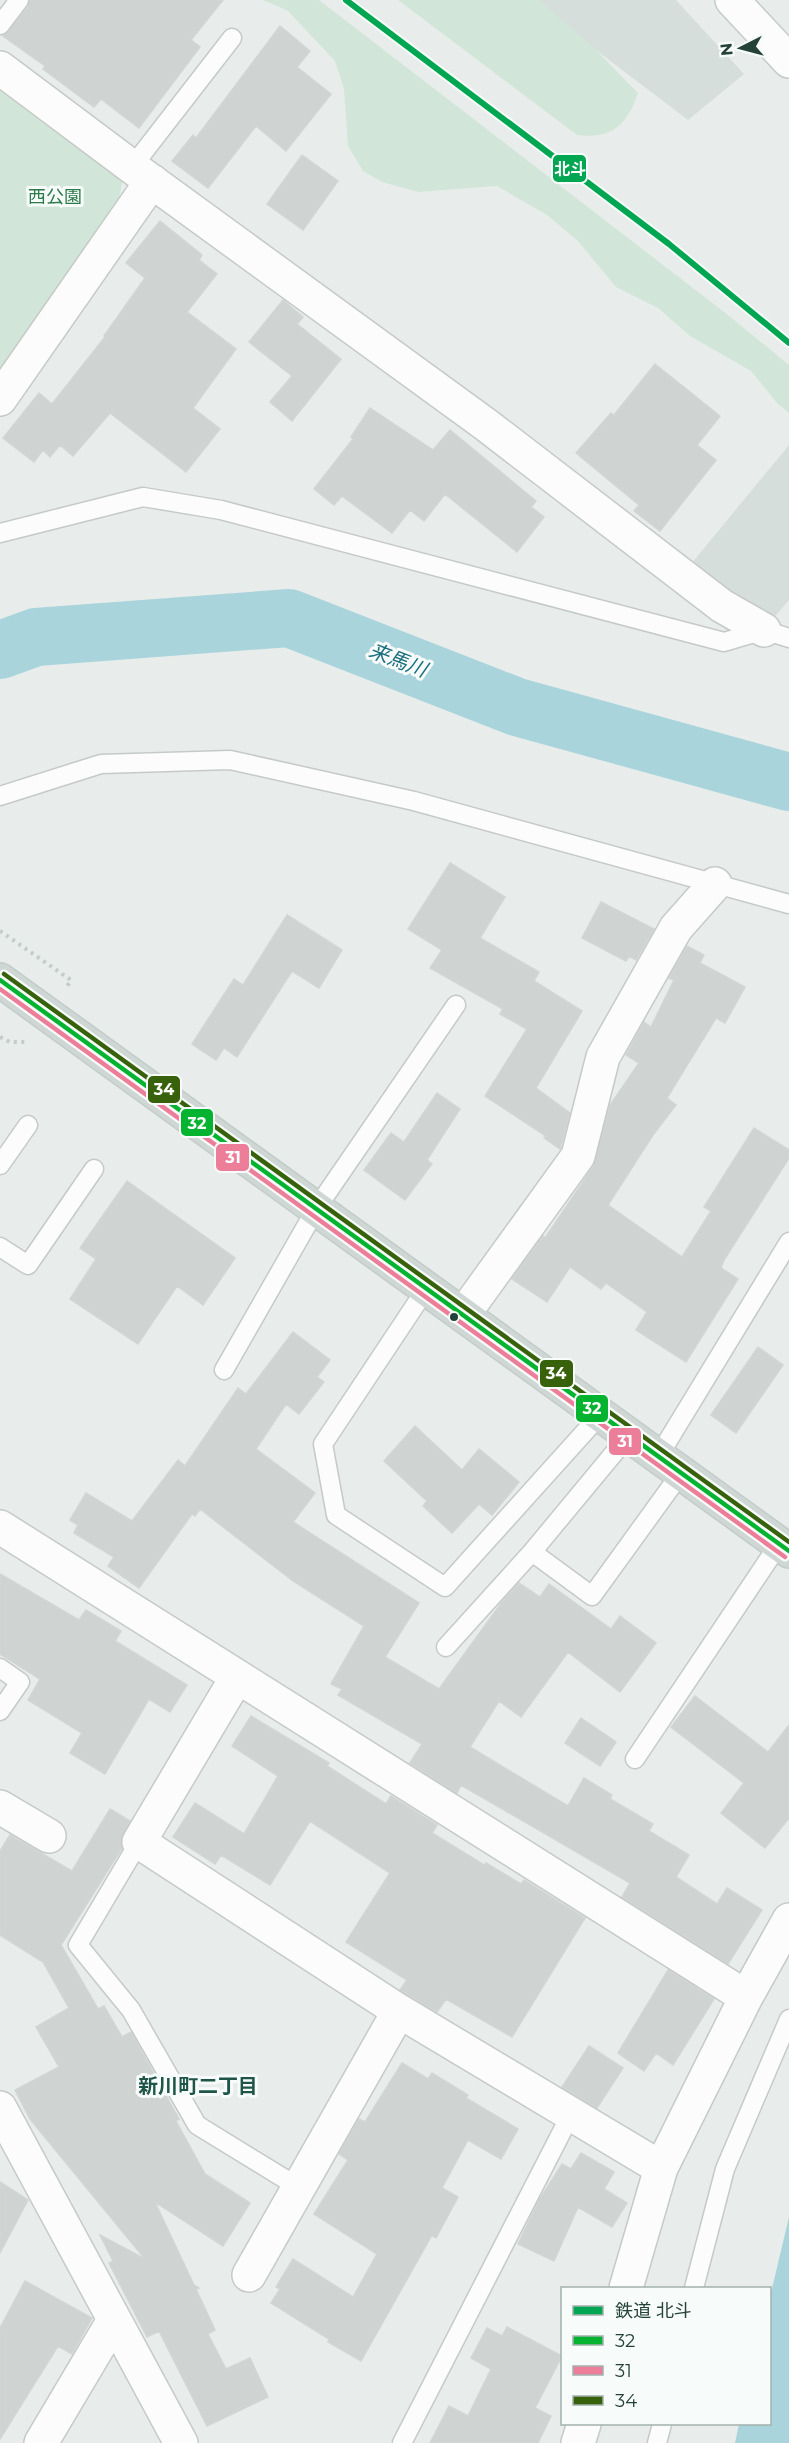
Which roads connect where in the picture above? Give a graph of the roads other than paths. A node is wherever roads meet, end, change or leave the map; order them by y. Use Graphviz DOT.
graph roads {
  1 [pos="19,0"];
  2 [pos="732,0"];
  3 [pos="0,25"];
  4 [pos="232,38"];
  5 [pos="789,62"];
  6 [pos="0,68"];
  7 [pos="142,174"];
  8 [pos="0,399"];
  9 [pos="0,533"];
  10 [pos="776,634"];
  11 [pos="0,796"];
  12 [pos="715,884"];
  13 [pos="789,904"];
  14 [pos="2,987"];
  15 [pos="456,1005"];
  16 [pos="28,1125"];
  17 [pos="0,1165"];
  18 [pos="94,1169"];
  19 [pos="316,1209"];
  20 [pos="789,1242"];
  21 [pos="0,1247"];
  22 [pos="426,1288"];
  23 [pos="463,1315"];
  24 [pos="224,1370"];
  25 [pos="600,1415"];
  26 [pos="629,1435"];
  27 [pos="669,1465"];
  28 [pos="0,1527"];
  29 [pos="784,1547"];
  30 [pos="532,1551"];
  31 [pos="446,1647"];
  32 [pos="0,1668"];
  33 [pos="237,1677"];
  34 [pos="0,1711"];
  35 [pos="634,1759"];
  36 [pos="0,1807"];
  37 [pos="49,1836"];
  38 [pos="139,1842"];
  39 [pos="789,1920"];
  40 [pos="746,1997"];
  41 [pos="399,2011"];
  42 [pos="789,2019"];
  43 [pos="571,2114"];
  44 [pos="2,2116"];
  45 [pos="661,2168"];
  46 [pos="298,2187"];
  47 [pos="249,2275"];
  48 [pos="627,2287"];
  49 [pos="695,2287"];
  50 [pos="114,2320"];
  51 [pos="584,2425"];
  52 [pos="662,2425"];
  53 [pos="41,2443"];
  54 [pos="180,2443"];
  55 [pos="402,2443"];
  56 [pos="578,2443"];
  57 [pos="657,2443"];
  1 -- 3 [label="lane"];
  2 -- 5 [label="street"];
  4 -- 7 [label="lane"];
  6 -- 7 [label="street"];
  7 -- 8 [label="street"];
  7 -- 10 [label="street"];
  9 -- 10 [label="lane"];
  11 -- 12 [label="lane"];
  12 -- 13 [label="lane"];
  12 -- 23 [label="street"];
  14 -- 19 [label="main road"];
  15 -- 19 [label="lane"];
  16 -- 17 [label="lane"];
  18 -- 21 [label="lane"];
  19 -- 22 [label="main road"];
  19 -- 24 [label="lane"];
  20 -- 27 [label="lane"];
  22 -- 23 [label="main road"];
  22 -- 25 [label="lane"];
  23 -- 25 [label="main road"];
  25 -- 26 [label="main road"];
  26 -- 27 [label="main road"];
  26 -- 30 [label="lane"];
  27 -- 29 [label="main road"];
  27 -- 30 [label="lane"];
  28 -- 33 [label="street"];
  29 -- 35 [label="lane"];
  30 -- 31 [label="lane"];
  32 -- 34 [label="lane"];
  33 -- 38 [label="street"];
  33 -- 40 [label="street"];
  36 -- 37 [label="street"];
  38 -- 41 [label="street"];
  38 -- 46 [label="lane"];
  39 -- 40 [label="street"];
  40 -- 45 [label="street"];
  41 -- 43 [label="street"];
  41 -- 46 [label="street"];
  42 -- 49 [label="lane"];
  43 -- 45 [label="street"];
  43 -- 55 [label="lane"];
  44 -- 50 [label="street"];
  45 -- 48 [label="street"];
  46 -- 47 [label="street"];
  50 -- 53 [label="street"];
  50 -- 54 [label="street"];
  51 -- 56 [label="street"];
  52 -- 57 [label="lane"];
}
